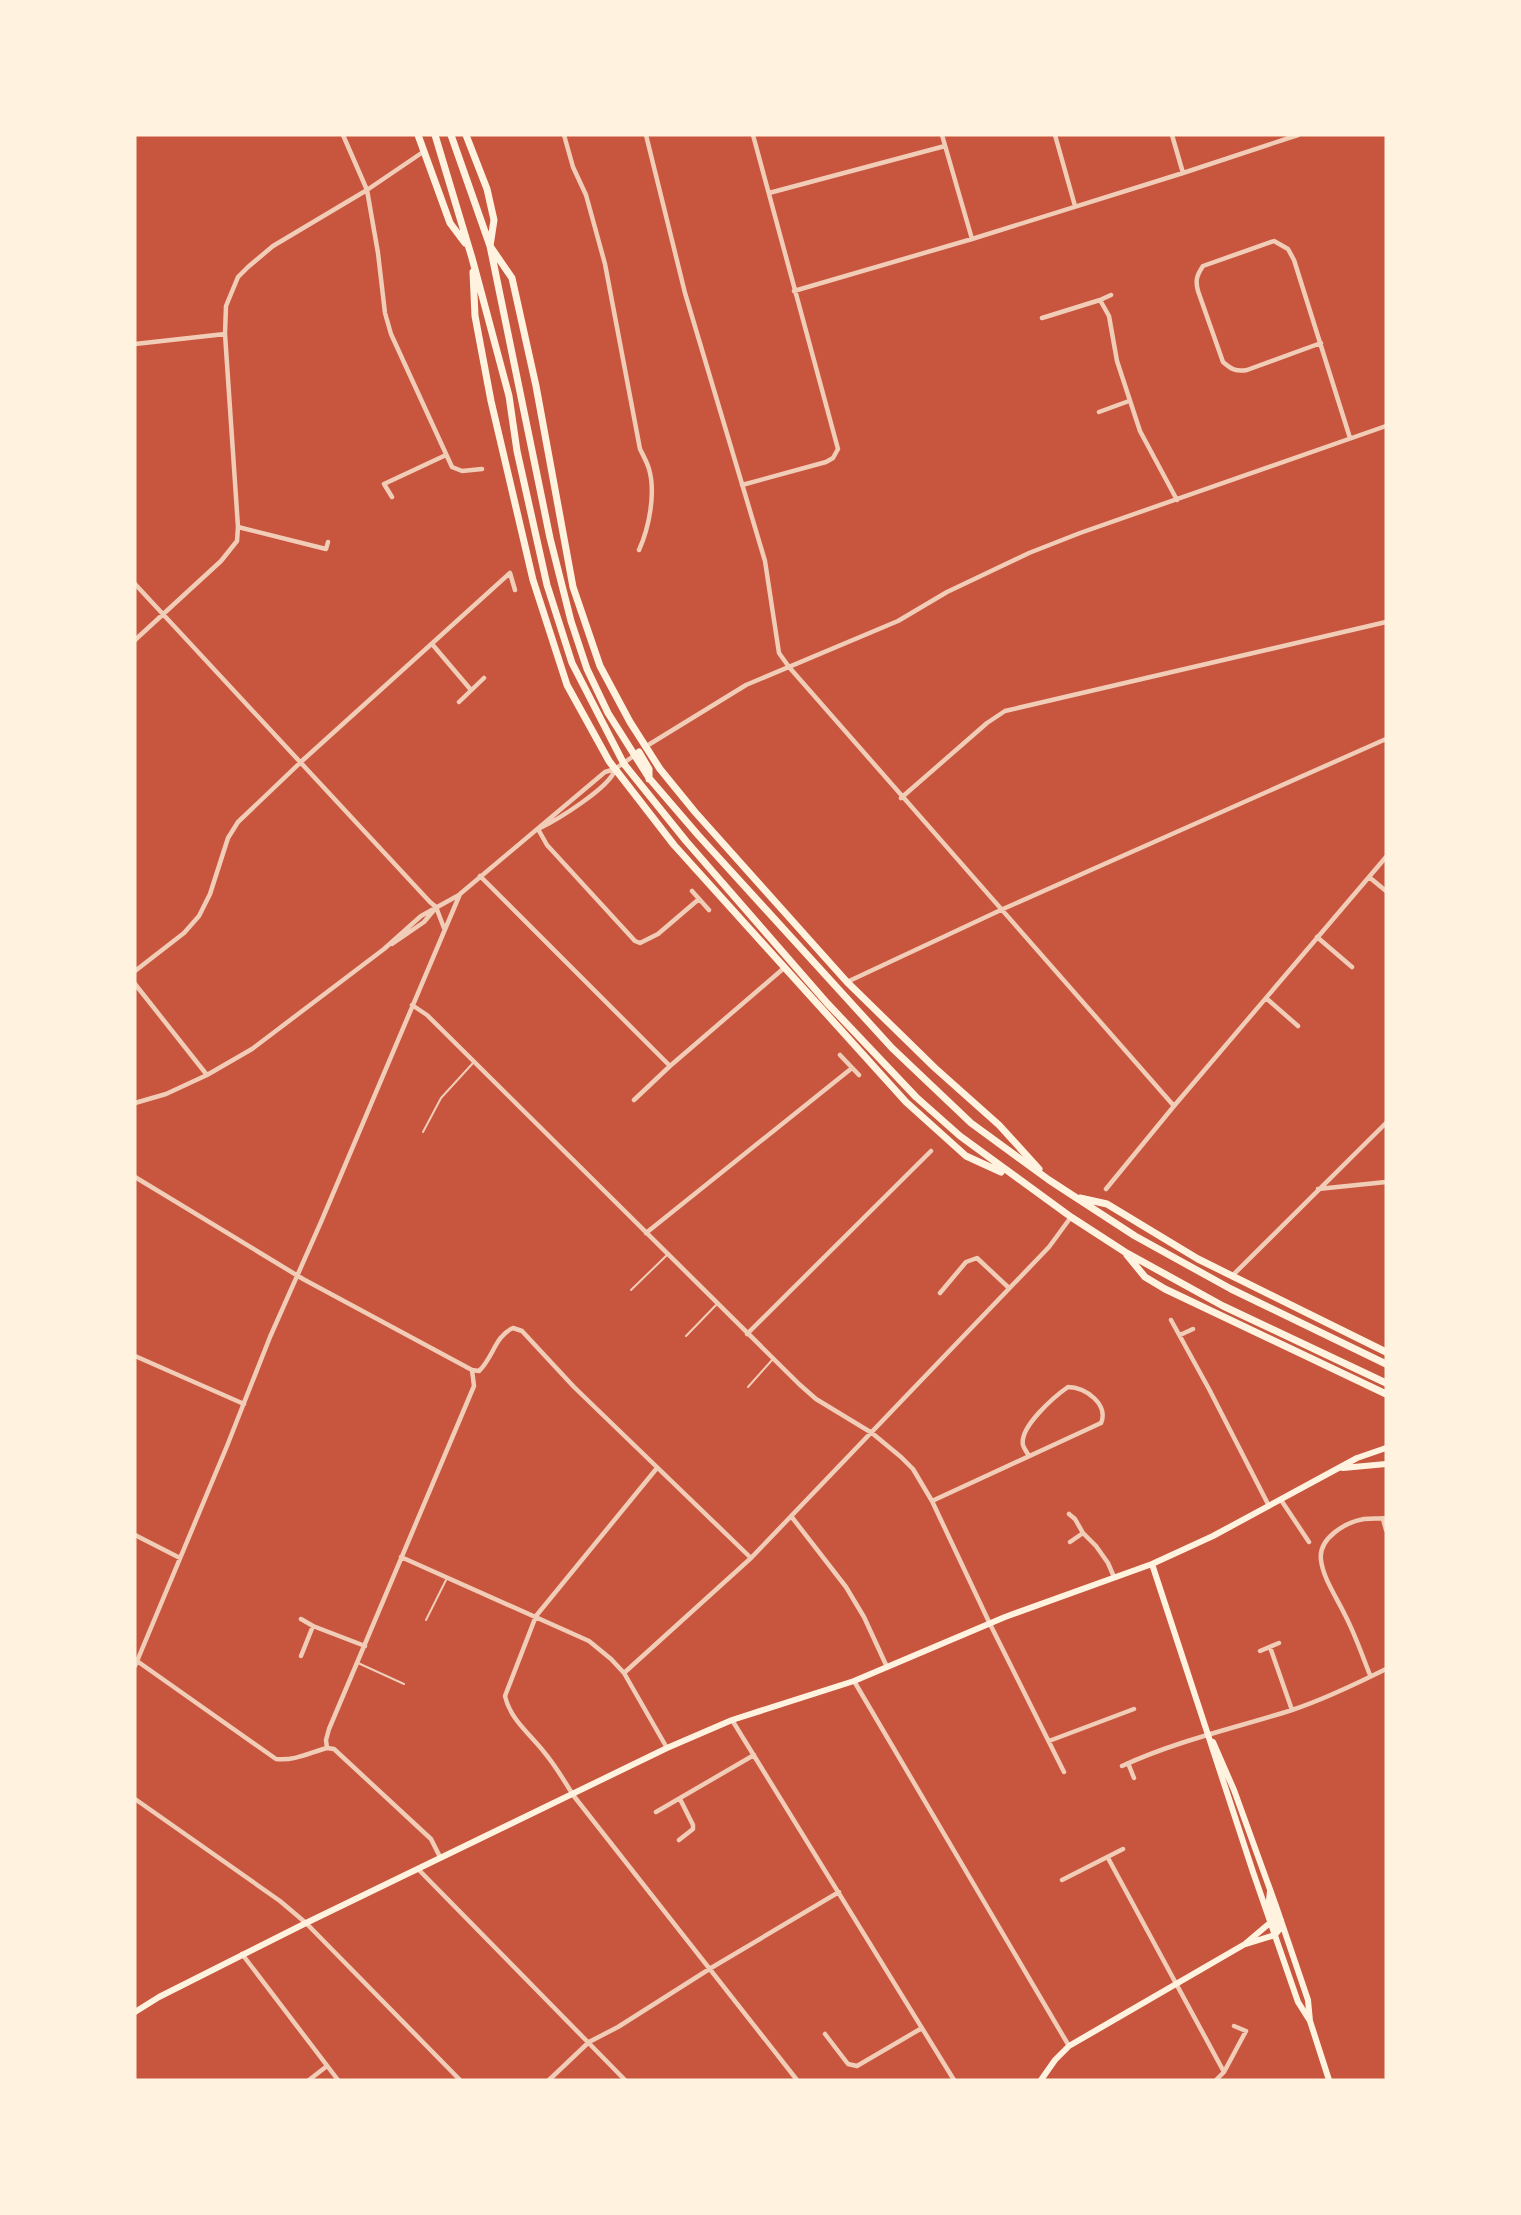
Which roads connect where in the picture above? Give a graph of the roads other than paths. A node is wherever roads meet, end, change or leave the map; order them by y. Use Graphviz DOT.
graph roads {
  1 [pos="343,135"];
  2 [pos="418,135"];
  3 [pos="435,135"];
  4 [pos="451,135"];
  5 [pos="564,135"];
  6 [pos="646,135"];
  7 [pos="753,135"];
  8 [pos="942,135"];
  9 [pos="1055,135"];
  10 [pos="1172,135"];
  11 [pos="469,136"];
  12 [pos="1294,136"];
  13 [pos="945,146"];
  14 [pos="423,152"];
  15 [pos="1183,173"];
  16 [pos="367,190"];
  17 [pos="769,193"];
  18 [pos="1075,206"];
  19 [pos="972,239"];
  20 [pos="490,246"];
  21 [pos="471,253"];
  22 [pos="794,290"];
  23 [pos="1111,295"];
  24 [pos="1100,300"];
  25 [pos="1042,318"];
  26 [pos="225,334"];
  27 [pos="1321,343"];
  28 [pos="135,344"];
  29 [pos="1129,401"];
  30 [pos="1099,412"];
  31 [pos="1386,426"];
  32 [pos="1350,438"];
  33 [pos="446,455"];
  34 [pos="482,469"];
  35 [pos="742,485"];
  36 [pos="392,497"];
  37 [pos="1177,500"];
  38 [pos="238,527"];
  39 [pos="328,542"];
  40 [pos="639,550"];
  41 [pos="135,584"];
  42 [pos="515,590"];
  43 [pos="163,614"];
  44 [pos="1386,622"];
  45 [pos="135,640"];
  46 [pos="432,644"];
  47 [pos="600,666"];
  48 [pos="789,667"];
  49 [pos="484,678"];
  50 [pos="471,690"];
  51 [pos="459,702"];
  52 [pos="1386,739"];
  53 [pos="642,749"];
  54 [pos="299,764"];
  55 [pos="618,767"];
  56 [pos="901,798"];
  57 [pos="649,814"];
  58 [pos="538,829"];
  59 [pos="1386,857"];
  60 [pos="480,876"];
  61 [pos="1369,877"];
  62 [pos="692,891"];
  63 [pos="1386,891"];
  64 [pos="460,894"];
  65 [pos="699,899"];
  66 [pos="436,907"];
  67 [pos="1003,909"];
  68 [pos="709,910"];
  69 [pos="444,929"];
  70 [pos="1317,937"];
  71 [pos="785,967"];
  72 [pos="1352,967"];
  73 [pos="135,971"];
  74 [pos="847,982"];
  75 [pos="135,984"];
  76 [pos="1266,998"];
  77 [pos="412,1004"];
  78 [pos="1298,1026"];
  79 [pos="840,1055"];
  80 [pos="473,1062"];
  81 [pos="670,1066"];
  82 [pos="852,1068"];
  83 [pos="207,1075"];
  84 [pos="859,1075"];
  85 [pos="634,1100"];
  86 [pos="135,1103"];
  87 [pos="1174,1106"];
  88 [pos="1386,1123"];
  89 [pos="423,1132"];
  90 [pos="931,1151"];
  91 [pos="135,1177"];
  92 [pos="1015,1178"];
  93 [pos="1048,1180"];
  94 [pos="1386,1182"];
  95 [pos="1106,1189"];
  96 [pos="1318,1189"];
  97 [pos="1073,1196"];
  98 [pos="1071,1217"];
  99 [pos="646,1233"];
  100 [pos="1125,1252"];
  101 [pos="667,1255"];
  102 [pos="297,1275"];
  103 [pos="1231,1276"];
  104 [pos="1009,1288"];
  105 [pos="631,1290"];
  106 [pos="940,1293"];
  107 [pos="717,1304"];
  108 [pos="1171,1320"];
  109 [pos="1192,1329"];
  110 [pos="747,1334"];
  111 [pos="1180,1335"];
  112 [pos="686,1336"];
  113 [pos="1386,1352"];
  114 [pos="135,1356"];
  115 [pos="773,1359"];
  116 [pos="1386,1364"];
  117 [pos="472,1370"];
  118 [pos="1386,1383"];
  119 [pos="1216,1385"];
  120 [pos="748,1387"];
  121 [pos="1209,1389"];
  122 [pos="1386,1394"];
  123 [pos="244,1404"];
  124 [pos="872,1433"];
  125 [pos="1386,1448"];
  126 [pos="1029,1456"];
  127 [pos="1386,1464"];
  128 [pos="657,1468"];
  129 [pos="1338,1468"];
  130 [pos="1281,1500"];
  131 [pos="932,1501"];
  132 [pos="1270,1507"];
  133 [pos="1069,1514"];
  134 [pos="791,1516"];
  135 [pos="1385,1519"];
  136 [pos="1386,1530"];
  137 [pos="1083,1533"];
  138 [pos="135,1535"];
  139 [pos="1070,1542"];
  140 [pos="1309,1542"];
  141 [pos="401,1557"];
  142 [pos="180,1558"];
  143 [pos="751,1558"];
  144 [pos="1152,1564"];
  145 [pos="1114,1577"];
  146 [pos="447,1578"];
  147 [pos="536,1616"];
  148 [pos="301,1619"];
  149 [pos="426,1620"];
  150 [pos="990,1623"];
  151 [pos="313,1626"];
  152 [pos="1279,1643"];
  153 [pos="365,1646"];
  154 [pos="1270,1647"];
  155 [pos="1260,1650"];
  156 [pos="301,1656"];
  157 [pos="136,1659"];
  158 [pos="357,1663"];
  159 [pos="887,1668"];
  160 [pos="1386,1669"];
  161 [pos="624,1673"];
  162 [pos="1370,1675"];
  163 [pos="854,1681"];
  164 [pos="404,1684"];
  165 [pos="1134,1709"];
  166 [pos="1292,1710"];
  167 [pos="732,1720"];
  168 [pos="1209,1734"];
  169 [pos="1049,1741"];
  170 [pos="327,1748"];
  171 [pos="667,1748"];
  172 [pos="754,1755"];
  173 [pos="1128,1763"];
  174 [pos="1122,1766"];
  175 [pos="1064,1772"];
  176 [pos="1134,1778"];
  177 [pos="573,1795"];
  178 [pos="680,1798"];
  179 [pos="135,1799"];
  180 [pos="656,1812"];
  181 [pos="679,1840"];
  182 [pos="1123,1849"];
  183 [pos="440,1857"];
  184 [pos="1108,1858"];
  185 [pos="418,1869"];
  186 [pos="1062,1880"];
  187 [pos="839,1892"];
  188 [pos="1276,1921"];
  189 [pos="306,1923"];
  190 [pos="1275,1935"];
  191 [pos="1245,1944"];
  192 [pos="242,1954"];
  193 [pos="710,1968"];
  194 [pos="1176,1986"];
  195 [pos="135,2012"];
  196 [pos="1310,2021"];
  197 [pos="1234,2026"];
  198 [pos="922,2028"];
  199 [pos="825,2034"];
  200 [pos="589,2042"];
  201 [pos="1069,2046"];
  202 [pos="327,2066"];
  203 [pos="1224,2072"];
  204 [pos="309,2080"];
  205 [pos="338,2080"];
  206 [pos="460,2080"];
  207 [pos="549,2080"];
  208 [pos="625,2080"];
  209 [pos="797,2080"];
  210 [pos="954,2080"];
  211 [pos="1041,2080"];
  212 [pos="1216,2080"];
  213 [pos="1329,2080"];
  1 -- 16 [label="street"];
  2 -- 14 [label="highway"];
  3 -- 21 [label="highway"];
  4 -- 20 [label="highway"];
  5 -- 40 [label="street"];
  6 -- 35 [label="street"];
  7 -- 17 [label="street"];
  8 -- 13 [label="street"];
  9 -- 18 [label="street"];
  10 -- 15 [label="street"];
  11 -- 20 [label="highway"];
  12 -- 15 [label="street"];
  13 -- 17 [label="street"];
  13 -- 19 [label="street"];
  14 -- 16 [label="street"];
  14 -- 21 [label="highway"];
  15 -- 18 [label="street"];
  16 -- 26 [label="street"];
  16 -- 33 [label="street"];
  17 -- 22 [label="street"];
  18 -- 19 [label="street"];
  19 -- 22 [label="street"];
  20 -- 47 [label="highway"];
  20 -- 93 [label="highway"];
  21 -- 55 [label="highway"];
  21 -- 92 [label="highway"];
  22 -- 35 [label="street"];
  23 -- 24 [label="street"];
  24 -- 25 [label="street"];
  24 -- 29 [label="street"];
  26 -- 28 [label="street"];
  26 -- 38 [label="street"];
  27 -- 27 [label="street"];
  27 -- 32 [label="street"];
  29 -- 30 [label="street"];
  29 -- 37 [label="street"];
  31 -- 32 [label="street"];
  32 -- 37 [label="street"];
  33 -- 34 [label="street"];
  33 -- 36 [label="street"];
  35 -- 48 [label="street"];
  37 -- 48 [label="street"];
  38 -- 39 [label="street"];
  38 -- 43 [label="street"];
  41 -- 43 [label="street"];
  42 -- 46 [label="street"];
  43 -- 45 [label="street"];
  43 -- 54 [label="street"];
  44 -- 56 [label="street"];
  46 -- 50 [label="street"];
  46 -- 54 [label="street"];
  47 -- 53 [label="highway"];
  47 -- 55 [label="highway"];
  48 -- 53 [label="street"];
  48 -- 56 [label="street"];
  49 -- 50 [label="street"];
  50 -- 51 [label="street"];
  52 -- 67 [label="street"];
  53 -- 55 [label="street"];
  53 -- 57 [label="highway"];
  53 -- 74 [label="highway"];
  54 -- 66 [label="street"];
  54 -- 73 [label="street"];
  55 -- 57 [label="highway"];
  55 -- 58 [label="street"];
  55 -- 58 [label="street"];
  56 -- 67 [label="street"];
  57 -- 71 [label="highway"];
  58 -- 60 [label="street"];
  58 -- 65 [label="street"];
  59 -- 61 [label="street"];
  60 -- 64 [label="street"];
  60 -- 81 [label="street"];
  61 -- 63 [label="street"];
  61 -- 70 [label="street"];
  62 -- 65 [label="street"];
  64 -- 66 [label="street"];
  64 -- 69 [label="street"];
  65 -- 68 [label="street"];
  66 -- 69 [label="street"];
  66 -- 83 [label="street"];
  67 -- 74 [label="street"];
  67 -- 87 [label="street"];
  69 -- 77 [label="street"];
  70 -- 72 [label="street"];
  70 -- 76 [label="street"];
  71 -- 81 [label="street"];
  71 -- 92 [label="highway"];
  74 -- 93 [label="highway"];
  75 -- 83 [label="street"];
  76 -- 78 [label="street"];
  76 -- 87 [label="street"];
  77 -- 80 [label="street"];
  77 -- 102 [label="street"];
  79 -- 82 [label="street"];
  80 -- 89 [label="lane"];
  80 -- 99 [label="street"];
  81 -- 85 [label="street"];
  82 -- 84 [label="street"];
  82 -- 99 [label="street"];
  83 -- 86 [label="street"];
  87 -- 95 [label="street"];
  88 -- 96 [label="street"];
  90 -- 110 [label="street"];
  91 -- 102 [label="street"];
  92 -- 98 [label="highway"];
  93 -- 97 [label="highway"];
  94 -- 96 [label="street"];
  96 -- 103 [label="street"];
  97 -- 103 [label="highway"];
  97 -- 116 [label="highway"];
  98 -- 100 [label="highway"];
  98 -- 104 [label="street"];
  99 -- 101 [label="street"];
  100 -- 118 [label="highway"];
  100 -- 122 [label="highway"];
  101 -- 105 [label="lane"];
  101 -- 107 [label="street"];
  102 -- 117 [label="street"];
  102 -- 123 [label="street"];
  103 -- 113 [label="highway"];
  104 -- 106 [label="street"];
  104 -- 124 [label="street"];
  107 -- 110 [label="street"];
  107 -- 112 [label="lane"];
  108 -- 111 [label="street"];
  109 -- 111 [label="street"];
  110 -- 115 [label="street"];
  111 -- 121 [label="street"];
  114 -- 123 [label="street"];
  115 -- 120 [label="lane"];
  115 -- 124 [label="street"];
  117 -- 128 [label="street"];
  117 -- 141 [label="street"];
  119 -- 121 [label="street"];
  121 -- 132 [label="street"];
  123 -- 142 [label="street"];
  124 -- 131 [label="street"];
  124 -- 134 [label="street"];
  125 -- 129 [label="main road"];
  126 -- 126 [label="street"];
  126 -- 131 [label="street"];
  127 -- 129 [label="main road"];
  128 -- 143 [label="street"];
  128 -- 147 [label="street"];
  129 -- 130 [label="main road"];
  130 -- 132 [label="main road"];
  130 -- 140 [label="street"];
  131 -- 150 [label="street"];
  132 -- 144 [label="main road"];
  133 -- 137 [label="street"];
  134 -- 143 [label="street"];
  134 -- 159 [label="street"];
  135 -- 136 [label="street"];
  135 -- 162 [label="street"];
  137 -- 139 [label="street"];
  137 -- 145 [label="street"];
  138 -- 142 [label="street"];
  141 -- 146 [label="street"];
  141 -- 153 [label="street"];
  142 -- 157 [label="street"];
  143 -- 161 [label="street"];
  144 -- 145 [label="main road"];
  144 -- 168 [label="main road"];
  145 -- 150 [label="main road"];
  146 -- 147 [label="street"];
  146 -- 149 [label="lane"];
  147 -- 161 [label="street"];
  147 -- 177 [label="street"];
  148 -- 151 [label="street"];
  150 -- 159 [label="main road"];
  150 -- 169 [label="street"];
  151 -- 153 [label="street"];
  151 -- 156 [label="street"];
  152 -- 154 [label="street"];
  153 -- 158 [label="street"];
  154 -- 155 [label="street"];
  154 -- 166 [label="street"];
  157 -- 170 [label="street"];
  158 -- 164 [label="lane"];
  158 -- 170 [label="street"];
  159 -- 163 [label="main road"];
  160 -- 162 [label="street"];
  161 -- 171 [label="street"];
  162 -- 166 [label="street"];
  163 -- 167 [label="main road"];
  163 -- 201 [label="street"];
  165 -- 169 [label="street"];
  166 -- 168 [label="street"];
  167 -- 171 [label="main road"];
  167 -- 172 [label="street"];
  168 -- 173 [label="street"];
  168 -- 188 [label="main road"];
  168 -- 188 [label="main road"];
  169 -- 175 [label="street"];
  170 -- 183 [label="street"];
  171 -- 177 [label="main road"];
  172 -- 178 [label="street"];
  172 -- 187 [label="street"];
  173 -- 174 [label="street"];
  173 -- 176 [label="street"];
  177 -- 183 [label="main road"];
  177 -- 193 [label="street"];
  178 -- 180 [label="street"];
  178 -- 181 [label="street"];
  179 -- 189 [label="street"];
  182 -- 184 [label="street"];
  183 -- 185 [label="main road"];
  184 -- 186 [label="street"];
  184 -- 194 [label="street"];
  185 -- 189 [label="main road"];
  185 -- 200 [label="street"];
  187 -- 193 [label="street"];
  187 -- 198 [label="street"];
  188 -- 190 [label="main road"];
  188 -- 191 [label="main road"];
  188 -- 196 [label="main road"];
  189 -- 192 [label="main road"];
  189 -- 206 [label="street"];
  190 -- 191 [label="main road"];
  190 -- 196 [label="main road"];
  191 -- 194 [label="main road"];
  192 -- 195 [label="main road"];
  192 -- 202 [label="street"];
  193 -- 200 [label="street"];
  193 -- 209 [label="street"];
  194 -- 201 [label="main road"];
  194 -- 203 [label="street"];
  196 -- 213 [label="main road"];
  197 -- 203 [label="street"];
  198 -- 199 [label="street"];
  198 -- 210 [label="street"];
  200 -- 207 [label="street"];
  200 -- 208 [label="street"];
  201 -- 211 [label="main road"];
  202 -- 204 [label="street"];
  202 -- 205 [label="street"];
  203 -- 212 [label="street"];
}
